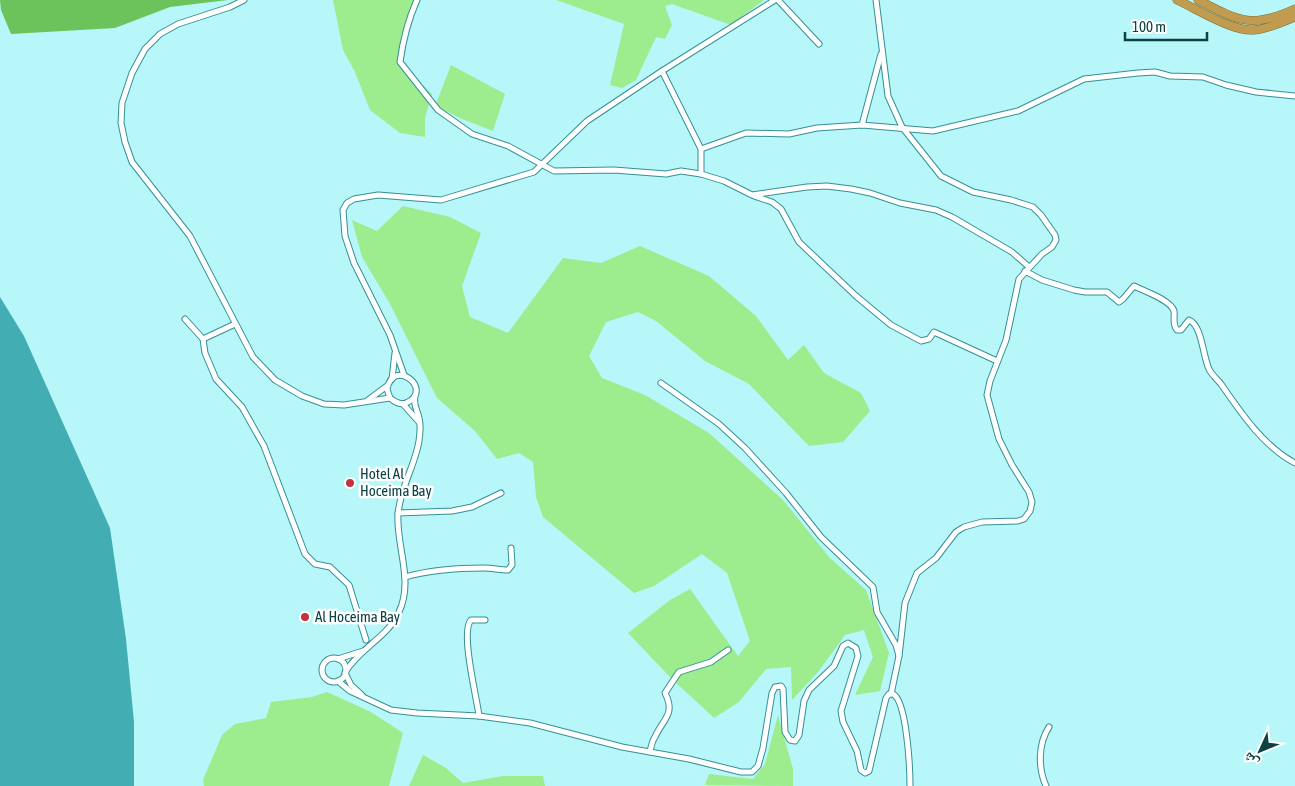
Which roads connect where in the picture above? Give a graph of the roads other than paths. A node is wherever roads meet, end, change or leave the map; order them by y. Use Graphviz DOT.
graph roads {
  1 [pos="244,0"];
  2 [pos="417,0"];
  3 [pos="777,0"];
  4 [pos="876,0"];
  5 [pos="1177,0"];
  6 [pos="1198,0"];
  7 [pos="1295,10"];
  8 [pos="1295,17"];
  9 [pos="819,44"];
  10 [pos="882,49"];
  11 [pos="662,71"];
  12 [pos="1295,96"];
  13 [pos="862,124"];
  14 [pos="902,127"];
  15 [pos="701,149"];
  16 [pos="543,165"];
  17 [pos="702,174"];
  18 [pos="752,195"];
  19 [pos="1027,269"];
  20 [pos="185,319"];
  21 [pos="235,324"];
  22 [pos="203,339"];
  23 [pos="396,350"];
  24 [pos="997,361"];
  25 [pos="404,375"];
  26 [pos="392,379"];
  27 [pos="661,383"];
  28 [pos="388,386"];
  29 [pos="415,396"];
  30 [pos="390,398"];
  31 [pos="367,400"];
  32 [pos="403,404"];
  33 [pos="419,423"];
  34 [pos="1295,463"];
  35 [pos="501,493"];
  36 [pos="398,513"];
  37 [pos="511,548"];
  38 [pos="405,577"];
  39 [pos="485,620"];
  40 [pos="366,640"];
  41 [pos="728,650"];
  42 [pos="364,651"];
  43 [pos="899,656"];
  44 [pos="338,659"];
  45 [pos="345,672"];
  46 [pos="338,681"];
  47 [pos="891,694"];
  48 [pos="368,700"];
  49 [pos="479,716"];
  50 [pos="1049,727"];
  51 [pos="650,752"];
  52 [pos="910,786"];
  53 [pos="1046,786"];
  1 -- 21 [label="street"];
  2 -- 16 [label="street"];
  3 -- 9 [label="street"];
  3 -- 11 [label="street"];
  4 -- 10 [label="street"];
  5 -- 8 [label="highway"];
  6 -- 7 [label="highway"];
  10 -- 13 [label="street"];
  10 -- 14 [label="street"];
  11 -- 15 [label="street"];
  11 -- 16 [label="street"];
  12 -- 14 [label="street"];
  13 -- 14 [label="street"];
  13 -- 15 [label="street"];
  14 -- 19 [label="street"];
  15 -- 17 [label="street"];
  16 -- 17 [label="street"];
  16 -- 23 [label="street"];
  17 -- 18 [label="street"];
  18 -- 19 [label="street"];
  18 -- 24 [label="street"];
  19 -- 24 [label="street"];
  19 -- 34 [label="street"];
  20 -- 22 [label="street"];
  21 -- 22 [label="street"];
  21 -- 31 [label="street"];
  22 -- 40 [label="street"];
  23 -- 25 [label="street"];
  23 -- 26 [label="street"];
  24 -- 43 [label="street"];
  25 -- 26 [label="street"];
  25 -- 29 [label="street"];
  26 -- 28 [label="street"];
  27 -- 43 [label="street"];
  28 -- 30 [label="street"];
  28 -- 31 [label="street"];
  29 -- 32 [label="street"];
  29 -- 33 [label="street"];
  30 -- 31 [label="street"];
  30 -- 32 [label="street"];
  32 -- 33 [label="street"];
  33 -- 36 [label="street"];
  35 -- 36 [label="street"];
  36 -- 38 [label="street"];
  37 -- 38 [label="street"];
  38 -- 42 [label="street"];
  39 -- 49 [label="street"];
  41 -- 51 [label="street"];
  42 -- 44 [label="street"];
  42 -- 45 [label="street"];
  43 -- 47 [label="street"];
  44 -- 45 [label="street"];
  44 -- 46 [label="street"];
  45 -- 46 [label="street"];
  45 -- 48 [label="street"];
  46 -- 48 [label="street"];
  47 -- 51 [label="street"];
  47 -- 52 [label="street"];
  48 -- 49 [label="street"];
  49 -- 51 [label="street"];
  50 -- 53 [label="street"];
}
